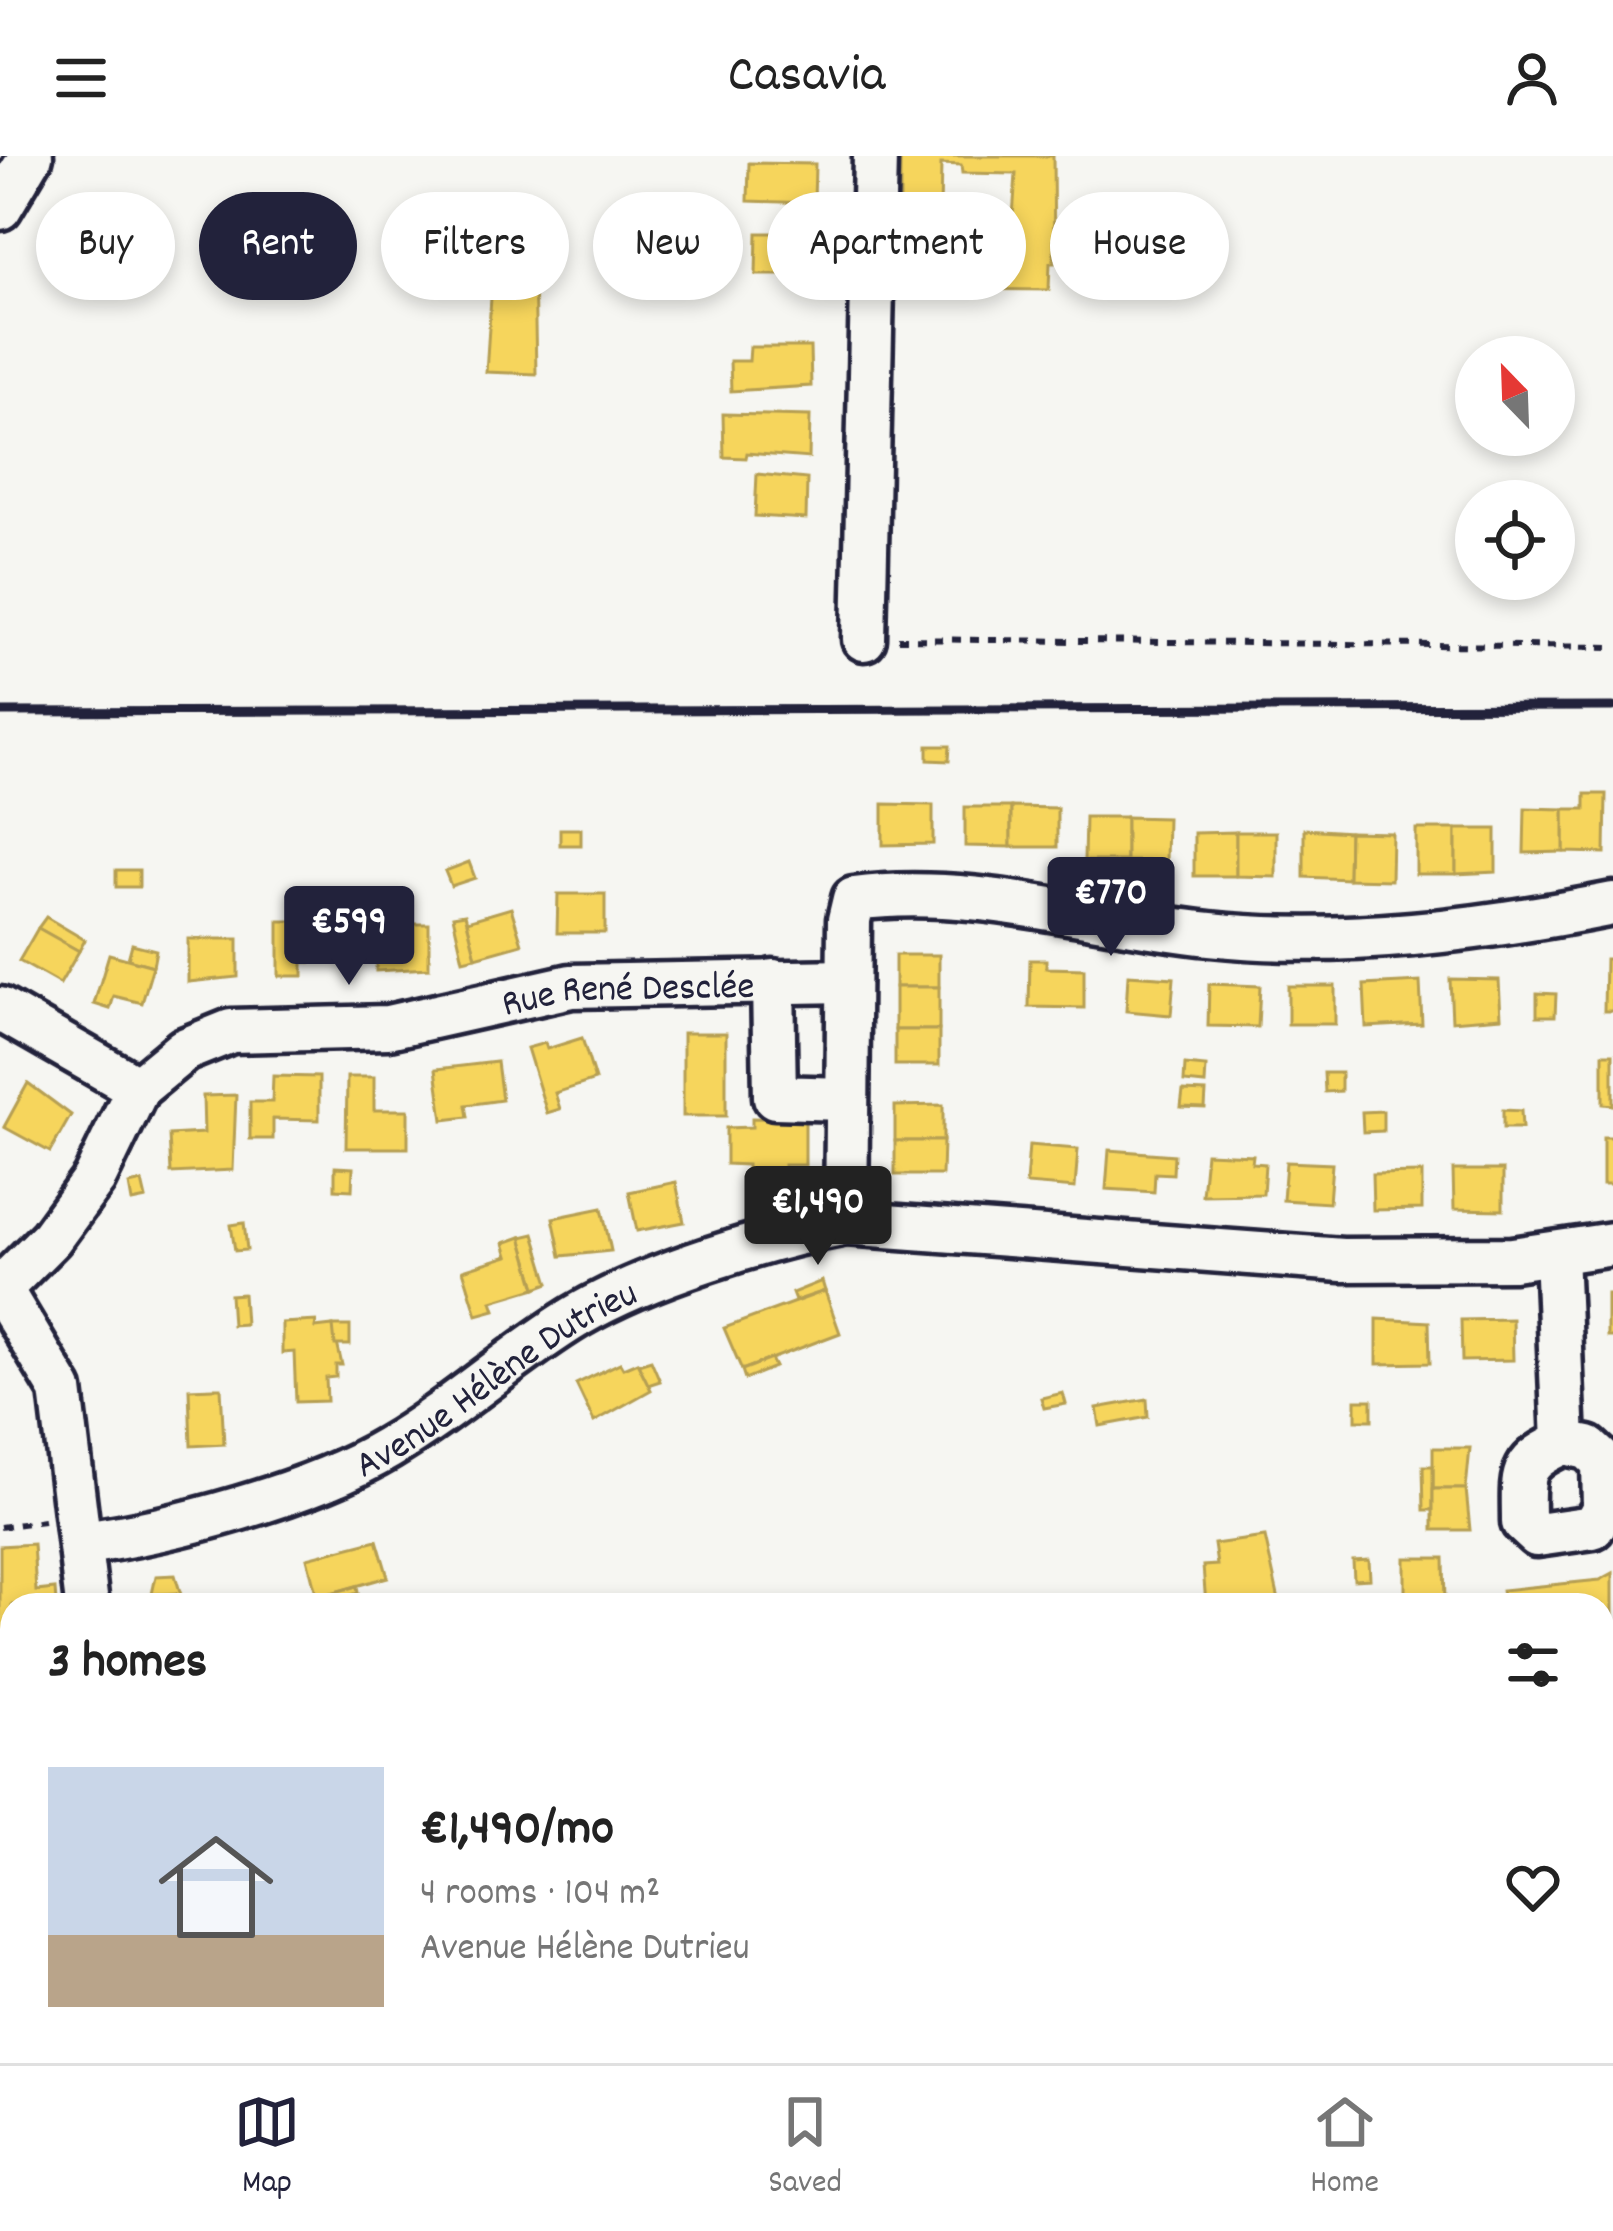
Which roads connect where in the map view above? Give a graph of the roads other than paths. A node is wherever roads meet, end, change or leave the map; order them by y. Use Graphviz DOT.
graph roads {
  1 [pos="31,156"];
  2 [pos="875,156"];
  3 [pos="0,208"];
  4 [pos="864,639"];
  5 [pos="1613,904"];
  6 [pos="773,981"];
  7 [pos="848,981"];
  8 [pos="0,1010"];
  9 [pos="138,1088"];
  10 [pos="845,1099"];
  11 [pos="846,1223"];
  12 [pos="1613,1244"];
  13 [pos="1556,1253"];
  14 [pos="0,1288"];
  15 [pos="1564,1443"];
  16 [pos="82,1543"];
  17 [pos="86,1593"];
  1 -- 3 [label="street"];
  2 -- 4 [label="street"];
  5 -- 7 [label="street"];
  6 -- 7 [label="street, Rue René Desclée"];
  6 -- 9 [label="street, Rue René Desclée"];
  6 -- 10 [label="street"];
  7 -- 10 [label="street"];
  8 -- 9 [label="street"];
  9 -- 14 [label="street, Rue René Desclée"];
  10 -- 11 [label="street"];
  11 -- 13 [label="street, Avenue Hélène Dutrieu"];
  11 -- 16 [label="street, Avenue Hélène Dutrieu"];
  12 -- 13 [label="street, Avenue Hélène Dutrieu"];
  13 -- 15 [label="street"];
  14 -- 16 [label="street"];
  16 -- 17 [label="street"];
}
